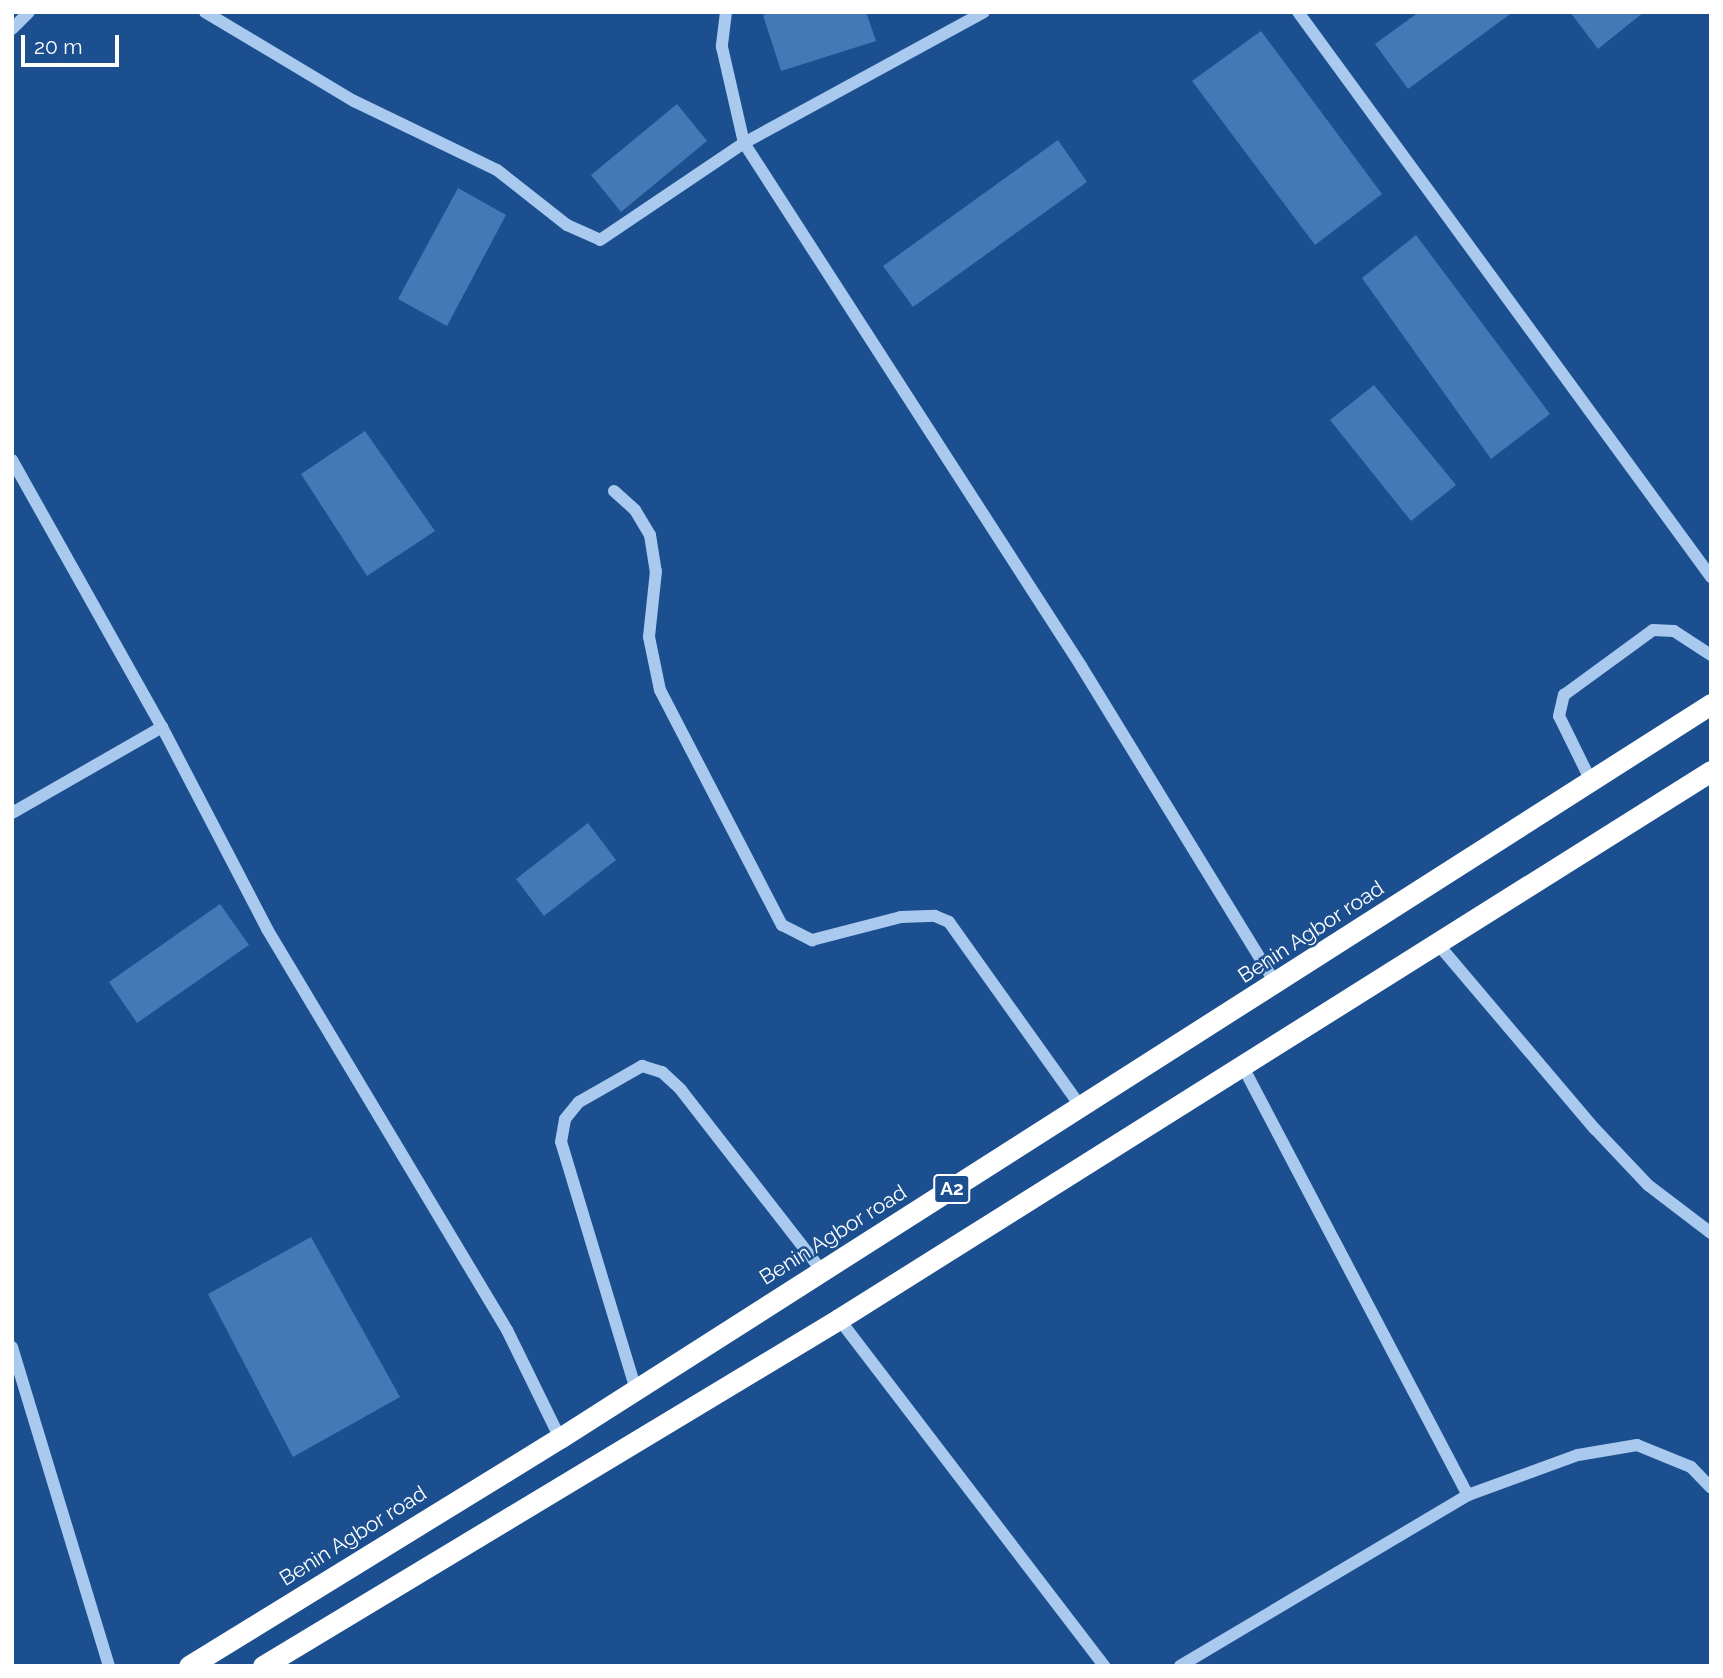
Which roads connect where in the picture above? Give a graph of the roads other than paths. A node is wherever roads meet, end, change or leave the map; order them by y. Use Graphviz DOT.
graph roads {
  1 [pos="29,12"];
  2 [pos="205,12"];
  3 [pos="726,12"];
  4 [pos="984,12"];
  5 [pos="1298,12"];
  6 [pos="12,29"];
  7 [pos="744,144"];
  8 [pos="12,460"];
  9 [pos="614,491"];
  10 [pos="1711,577"];
  11 [pos="1711,655"];
  12 [pos="1711,704"];
  13 [pos="162,727"];
  14 [pos="1708,779"];
  15 [pos="1591,781"];
  16 [pos="12,813"];
  17 [pos="1437,943"];
  18 [pos="1276,984"];
  19 [pos="1242,1065"];
  20 [pos="1081,1107"];
  21 [pos="1711,1233"];
  22 [pos="822,1271"];
  23 [pos="839,1319"];
  24 [pos="12,1347"];
  25 [pos="636,1390"];
  26 [pos="560,1438"];
  27 [pos="1711,1488"];
  28 [pos="1468,1494"];
  29 [pos="109,1666"];
  30 [pos="188,1666"];
  31 [pos="263,1666"];
  32 [pos="1104,1666"];
  33 [pos="1180,1666"];
  1 -- 6 [label="street"];
  2 -- 7 [label="street"];
  3 -- 7 [label="street"];
  4 -- 7 [label="street"];
  5 -- 10 [label="street"];
  7 -- 18 [label="street"];
  8 -- 13 [label="street"];
  9 -- 20 [label="street"];
  11 -- 15 [label="street"];
  12 -- 15 [label="highway, Benin Agbor road / A2"];
  13 -- 16 [label="street"];
  13 -- 26 [label="street"];
  14 -- 17 [label="highway, A2"];
  15 -- 18 [label="highway, Benin Agbor road / A2"];
  17 -- 19 [label="highway, A2"];
  17 -- 21 [label="street"];
  18 -- 20 [label="highway, Benin Agbor road / A2"];
  19 -- 23 [label="highway, A2"];
  19 -- 28 [label="street"];
  20 -- 22 [label="highway, Benin Agbor road / A2"];
  22 -- 25 [label="highway, Benin Agbor road / A2"];
  22 -- 25 [label="street"];
  23 -- 31 [label="highway, A2"];
  23 -- 32 [label="street"];
  24 -- 29 [label="street"];
  25 -- 26 [label="highway, Benin Agbor road / A2"];
  26 -- 30 [label="highway, Benin Agbor road / A2"];
  27 -- 28 [label="street"];
  28 -- 33 [label="street"];
}
